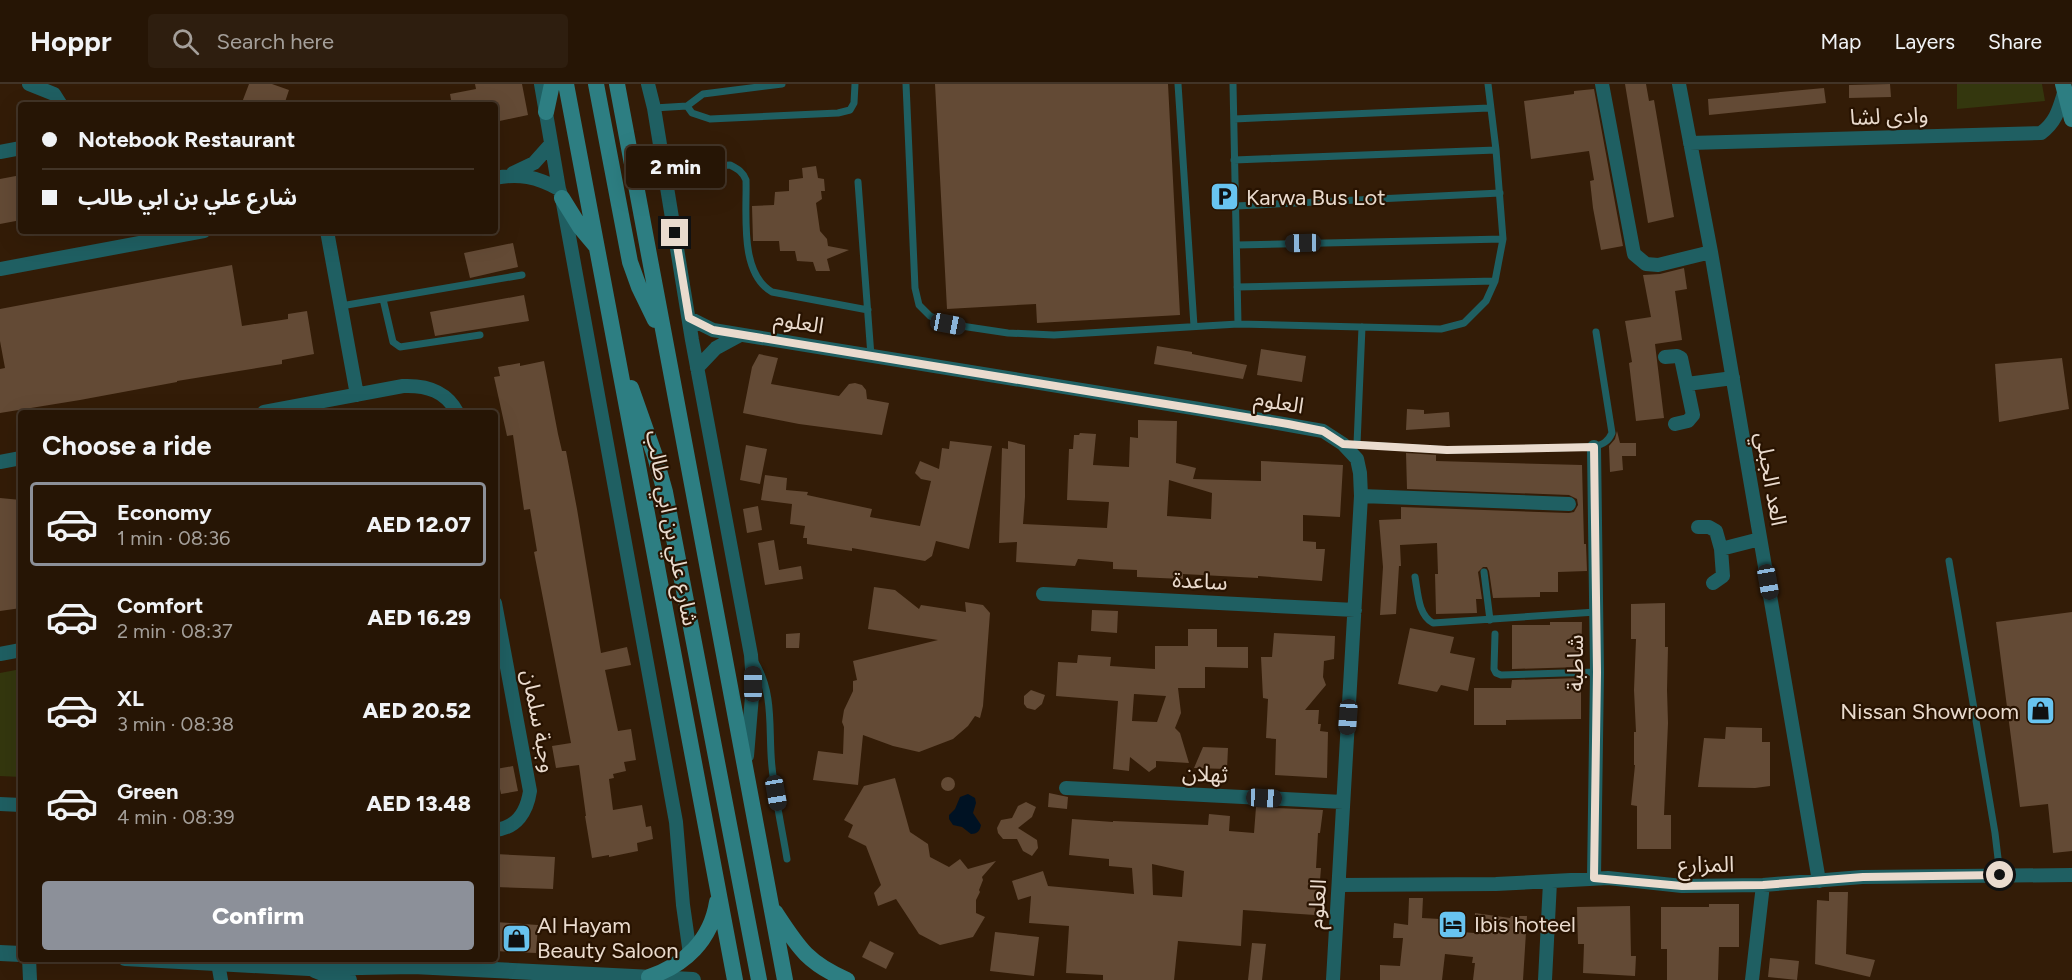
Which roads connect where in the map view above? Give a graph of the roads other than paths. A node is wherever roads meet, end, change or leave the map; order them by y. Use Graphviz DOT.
graph roads {
  1 [pos="29,84"];
  2 [pos="541,84"];
  3 [pos="552,84"];
  4 [pos="566,84"];
  5 [pos="596,84"];
  6 [pos="617,84"];
  7 [pos="648,84"];
  8 [pos="782,84"];
  9 [pos="855,84"];
  10 [pos="906,84"];
  11 [pos="1178,84"];
  12 [pos="1233,84"];
  13 [pos="1488,84"];
  14 [pos="1602,84"];
  15 [pos="1679,84"];
  16 [pos="2064,88"];
  17 [pos="60,102"];
  18 [pos="687,106"];
  19 [pos="654,108"];
  20 [pos="1489,108"];
  21 [pos="546,112"];
  22 [pos="1234,119"];
  23 [pos="2072,119"];
  24 [pos="1690,142"];
  25 [pos="551,144"];
  26 [pos="18,149"];
  27 [pos="1496,150"];
  28 [pos="0,152"];
  29 [pos="1234,160"];
  30 [pos="664,170"];
  31 [pos="502,177"];
  32 [pos="858,182"];
  33 [pos="560,193"];
  34 [pos="1500,193"];
  35 [pos="1236,206"];
  36 [pos="188,234"];
  37 [pos="328,234"];
  38 [pos="1503,239"];
  39 [pos="1237,245"];
  40 [pos="597,248"];
  41 [pos="1711,252"];
  42 [pos="0,269"];
  43 [pos="522,275"];
  44 [pos="1495,281"];
  45 [pos="1237,287"];
  46 [pos="383,299"];
  47 [pos="340,306"];
  48 [pos="868,310"];
  49 [pos="689,318"];
  50 [pos="1238,324"];
  51 [pos="1194,326"];
  52 [pos="1362,327"];
  53 [pos="1596,332"];
  54 [pos="663,334"];
  55 [pos="740,334"];
  56 [pos="480,335"];
  57 [pos="616,348"];
  58 [pos="871,356"];
  59 [pos="1665,357"];
  60 [pos="698,368"];
  61 [pos="1733,378"];
  62 [pos="1687,384"];
  63 [pos="357,395"];
  64 [pos="275,410"];
  65 [pos="456,410"];
  66 [pos="1675,424"];
  67 [pos="1350,444"];
  68 [pos="1594,447"];
  69 [pos="18,459"];
  70 [pos="0,462"];
  71 [pos="1360,496"];
  72 [pos="1569,504"];
  73 [pos="1698,527"];
  74 [pos="1760,538"];
  75 [pos="1721,549"];
  76 [pos="1949,561"];
  77 [pos="1484,572"];
  78 [pos="1416,577"];
  79 [pos="1713,583"];
  80 [pos="1043,594"];
  81 [pos="1355,610"];
  82 [pos="1596,612"];
  83 [pos="498,619"];
  84 [pos="1490,620"];
  85 [pos="1495,634"];
  86 [pos="18,651"];
  87 [pos="0,654"];
  88 [pos="751,656"];
  89 [pos="1597,672"];
  90 [pos="769,707"];
  91 [pos="749,713"];
  92 [pos="746,773"];
  93 [pos="1066,788"];
  94 [pos="1343,802"];
  95 [pos="0,804"];
  96 [pos="18,805"];
  97 [pos="498,829"];
  98 [pos="787,859"];
  99 [pos="2000,875"];
  100 [pos="2072,875"];
  101 [pos="1594,878"];
  102 [pos="1819,881"];
  103 [pos="1550,882"];
  104 [pos="1340,885"];
  105 [pos="1763,885"];
  106 [pos="718,895"];
  107 [pos="771,907"];
  108 [pos="0,953"];
  109 [pos="18,954"];
  110 [pos="690,954"];
  111 [pos="1334,960"];
  112 [pos="29,962"];
  113 [pos="166,962"];
  114 [pos="309,968"];
  115 [pos="219,972"];
  116 [pos="649,977"];
  117 [pos="340,979"];
  118 [pos="30,980"];
  119 [pos="693,980"];
  120 [pos="735,980"];
  121 [pos="759,980"];
  122 [pos="785,980"];
  123 [pos="847,980"];
  124 [pos="1326,980"];
  125 [pos="1333,980"];
  126 [pos="1545,980"];
  127 [pos="1752,980"];
  1 -- 17 [label="street"];
  2 -- 21 [label="street"];
  3 -- 21 [label="main road"];
  4 -- 40 [label="main road, شارع علي بن ابي طالب"];
  5 -- 54 [label="main road"];
  6 -- 54 [label="main road, شارع علي بن ابي طالب"];
  7 -- 19 [label="street, شارع علي بن ابي طالب"];
  8 -- 18 [label="lane"];
  9 -- 18 [label="lane"];
  10 -- 51 [label="lane"];
  11 -- 51 [label="lane"];
  12 -- 22 [label="lane"];
  13 -- 20 [label="lane"];
  14 -- 41 [label="street"];
  15 -- 24 [label="street, العد الجبلي"];
  16 -- 23 [label="main road"];
  16 -- 24 [label="street, وادى لشا"];
  18 -- 19 [label="lane"];
  19 -- 30 [label="street, شارع علي بن ابي طالب"];
  20 -- 22 [label="lane"];
  20 -- 27 [label="lane"];
  21 -- 25 [label="street"];
  22 -- 29 [label="lane"];
  24 -- 41 [label="street, العد الجبلي"];
  25 -- 31 [label="street"];
  25 -- 33 [label="street"];
  26 -- 28 [label="street"];
  27 -- 29 [label="lane"];
  27 -- 34 [label="lane"];
  29 -- 35 [label="lane"];
  30 -- 48 [label="lane"];
  30 -- 49 [label="street, شارع علي بن ابي طالب"];
  31 -- 33 [label="street"];
  32 -- 48 [label="lane"];
  33 -- 40 [label="main road"];
  33 -- 110 [label="street"];
  34 -- 35 [label="lane"];
  34 -- 38 [label="lane"];
  35 -- 39 [label="lane"];
  36 -- 42 [label="street"];
  37 -- 47 [label="street"];
  38 -- 39 [label="lane"];
  38 -- 44 [label="lane"];
  39 -- 45 [label="lane"];
  40 -- 57 [label="main road, شارع علي بن ابي طالب"];
  41 -- 61 [label="street, العد الجبلي"];
  43 -- 46 [label="lane"];
  44 -- 45 [label="lane"];
  44 -- 52 [label="lane"];
  45 -- 50 [label="lane"];
  46 -- 47 [label="lane"];
  46 -- 56 [label="lane"];
  47 -- 63 [label="street"];
  48 -- 58 [label="lane"];
  49 -- 55 [label="street, العلوم"];
  49 -- 60 [label="street, شارع علي بن ابي طالب"];
  50 -- 51 [label="lane"];
  50 -- 52 [label="lane"];
  52 -- 67 [label="lane"];
  53 -- 68 [label="lane"];
  54 -- 92 [label="main road, شارع علي بن ابي طالب"];
  55 -- 58 [label="street, العلوم"];
  55 -- 60 [label="street, العلوم"];
  57 -- 106 [label="main road, شارع علي بن ابي طالب"];
  57 -- 121 [label="main road"];
  58 -- 67 [label="street, العلوم"];
  59 -- 62 [label="street"];
  60 -- 88 [label="street, شارع علي بن ابي طالب"];
  61 -- 62 [label="street"];
  61 -- 74 [label="street, العد الجبلي"];
  62 -- 66 [label="street"];
  63 -- 64 [label="street"];
  63 -- 65 [label="street"];
  67 -- 68 [label="lane"];
  67 -- 71 [label="street, العلوم"];
  68 -- 82 [label="street, شاطبة"];
  69 -- 70 [label="street"];
  71 -- 72 [label="street"];
  71 -- 81 [label="street, العلوم"];
  73 -- 75 [label="street"];
  74 -- 75 [label="street"];
  74 -- 102 [label="street, العد الجبلي"];
  75 -- 79 [label="street"];
  76 -- 99 [label="lane"];
  77 -- 84 [label="lane"];
  78 -- 84 [label="lane"];
  80 -- 81 [label="street, ساعدة"];
  81 -- 94 [label="street, العلوم"];
  82 -- 84 [label="lane"];
  82 -- 89 [label="street, شاطبة"];
  83 -- 97 [label="street, وجبة سلمان"];
  85 -- 89 [label="lane"];
  86 -- 87 [label="street"];
  88 -- 90 [label="lane"];
  88 -- 91 [label="street, شارع علي بن ابي طالب"];
  89 -- 101 [label="street, شاطبة"];
  90 -- 91 [label="lane"];
  90 -- 98 [label="lane"];
  91 -- 92 [label="street, شارع علي بن ابي طالب"];
  92 -- 107 [label="main road, شارع علي بن ابي طالب"];
  93 -- 94 [label="street, ثهلان"];
  94 -- 104 [label="street, العلوم"];
  95 -- 96 [label="street"];
  99 -- 100 [label="street, المزارع"];
  99 -- 102 [label="street, المزارع"];
  101 -- 103 [label="street, المزارع"];
  101 -- 105 [label="street, المزارع"];
  102 -- 105 [label="street, المزارع"];
  103 -- 104 [label="street, المزارع"];
  103 -- 126 [label="street"];
  104 -- 111 [label="street, العلوم"];
  105 -- 127 [label="street"];
  106 -- 110 [label="main road"];
  106 -- 120 [label="main road, شارع علي بن ابي طالب"];
  107 -- 122 [label="main road, شارع علي بن ابي طالب"];
  107 -- 123 [label="main road"];
  108 -- 109 [label="street"];
  110 -- 116 [label="main road"];
  111 -- 124 [label="street"];
  111 -- 125 [label="street, العلوم"];
  112 -- 118 [label="street"];
  113 -- 115 [label="street"];
  114 -- 115 [label="street"];
  114 -- 116 [label="street"];
  114 -- 117 [label="street"];
  116 -- 119 [label="street"];
}
